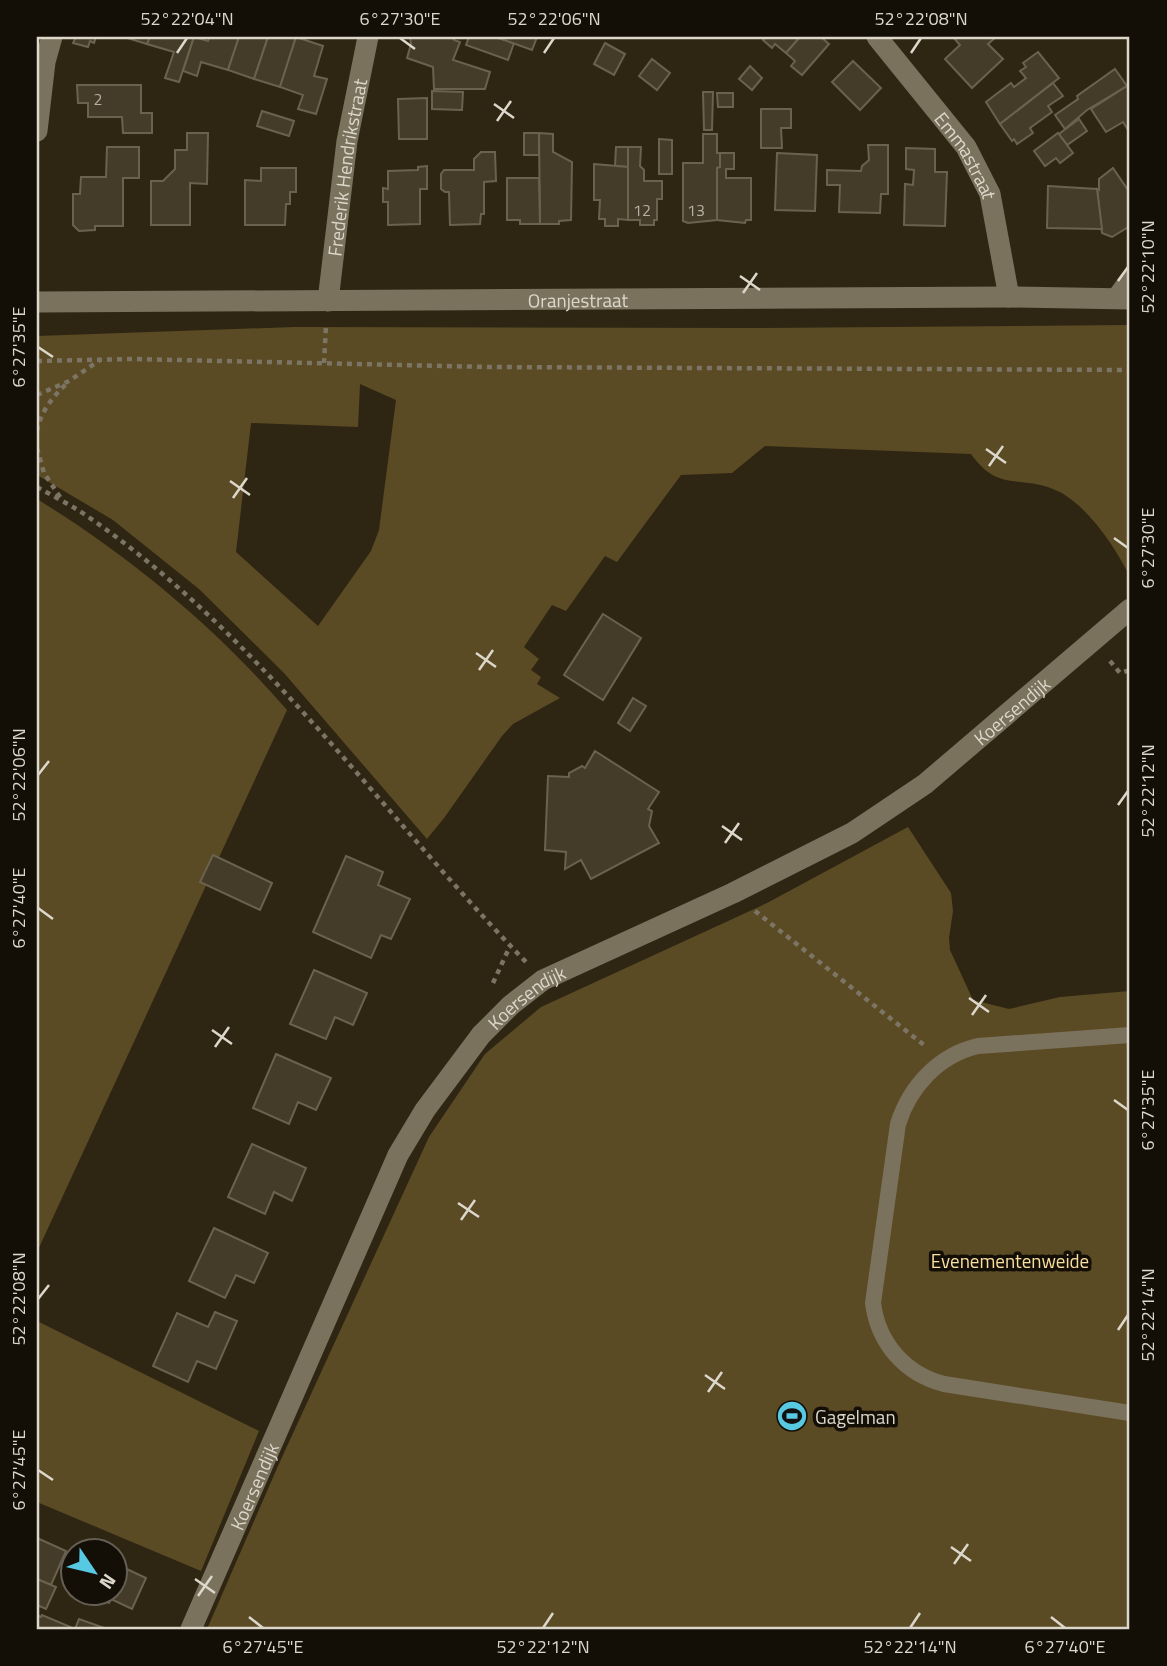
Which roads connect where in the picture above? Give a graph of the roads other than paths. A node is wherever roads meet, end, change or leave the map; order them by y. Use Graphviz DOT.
graph roads {
  1 [pos="52,37"];
  2 [pos="368,37"];
  3 [pos="877,37"];
  4 [pos="37,131"];
  5 [pos="1130,280"];
  6 [pos="1009,297"];
  7 [pos="1124,298"];
  8 [pos="328,301"];
  9 [pos="37,302"];
  10 [pos="1130,609"];
  11 [pos="1130,1035"];
  12 [pos="1130,1413"];
  13 [pos="191,1629"];
  1 -- 4 [label="street"];
  2 -- 8 [label="street, Frederik Hendrikstraat"];
  3 -- 6 [label="street, Emmastraat"];
  5 -- 7 [label="street, Oranjestraat"];
  6 -- 7 [label="street, Oranjestraat"];
  6 -- 8 [label="street, Oranjestraat"];
  8 -- 9 [label="street, Oranjestraat"];
  10 -- 13 [label="street, Koersendijk"];
  11 -- 12 [label="lane"];
}
